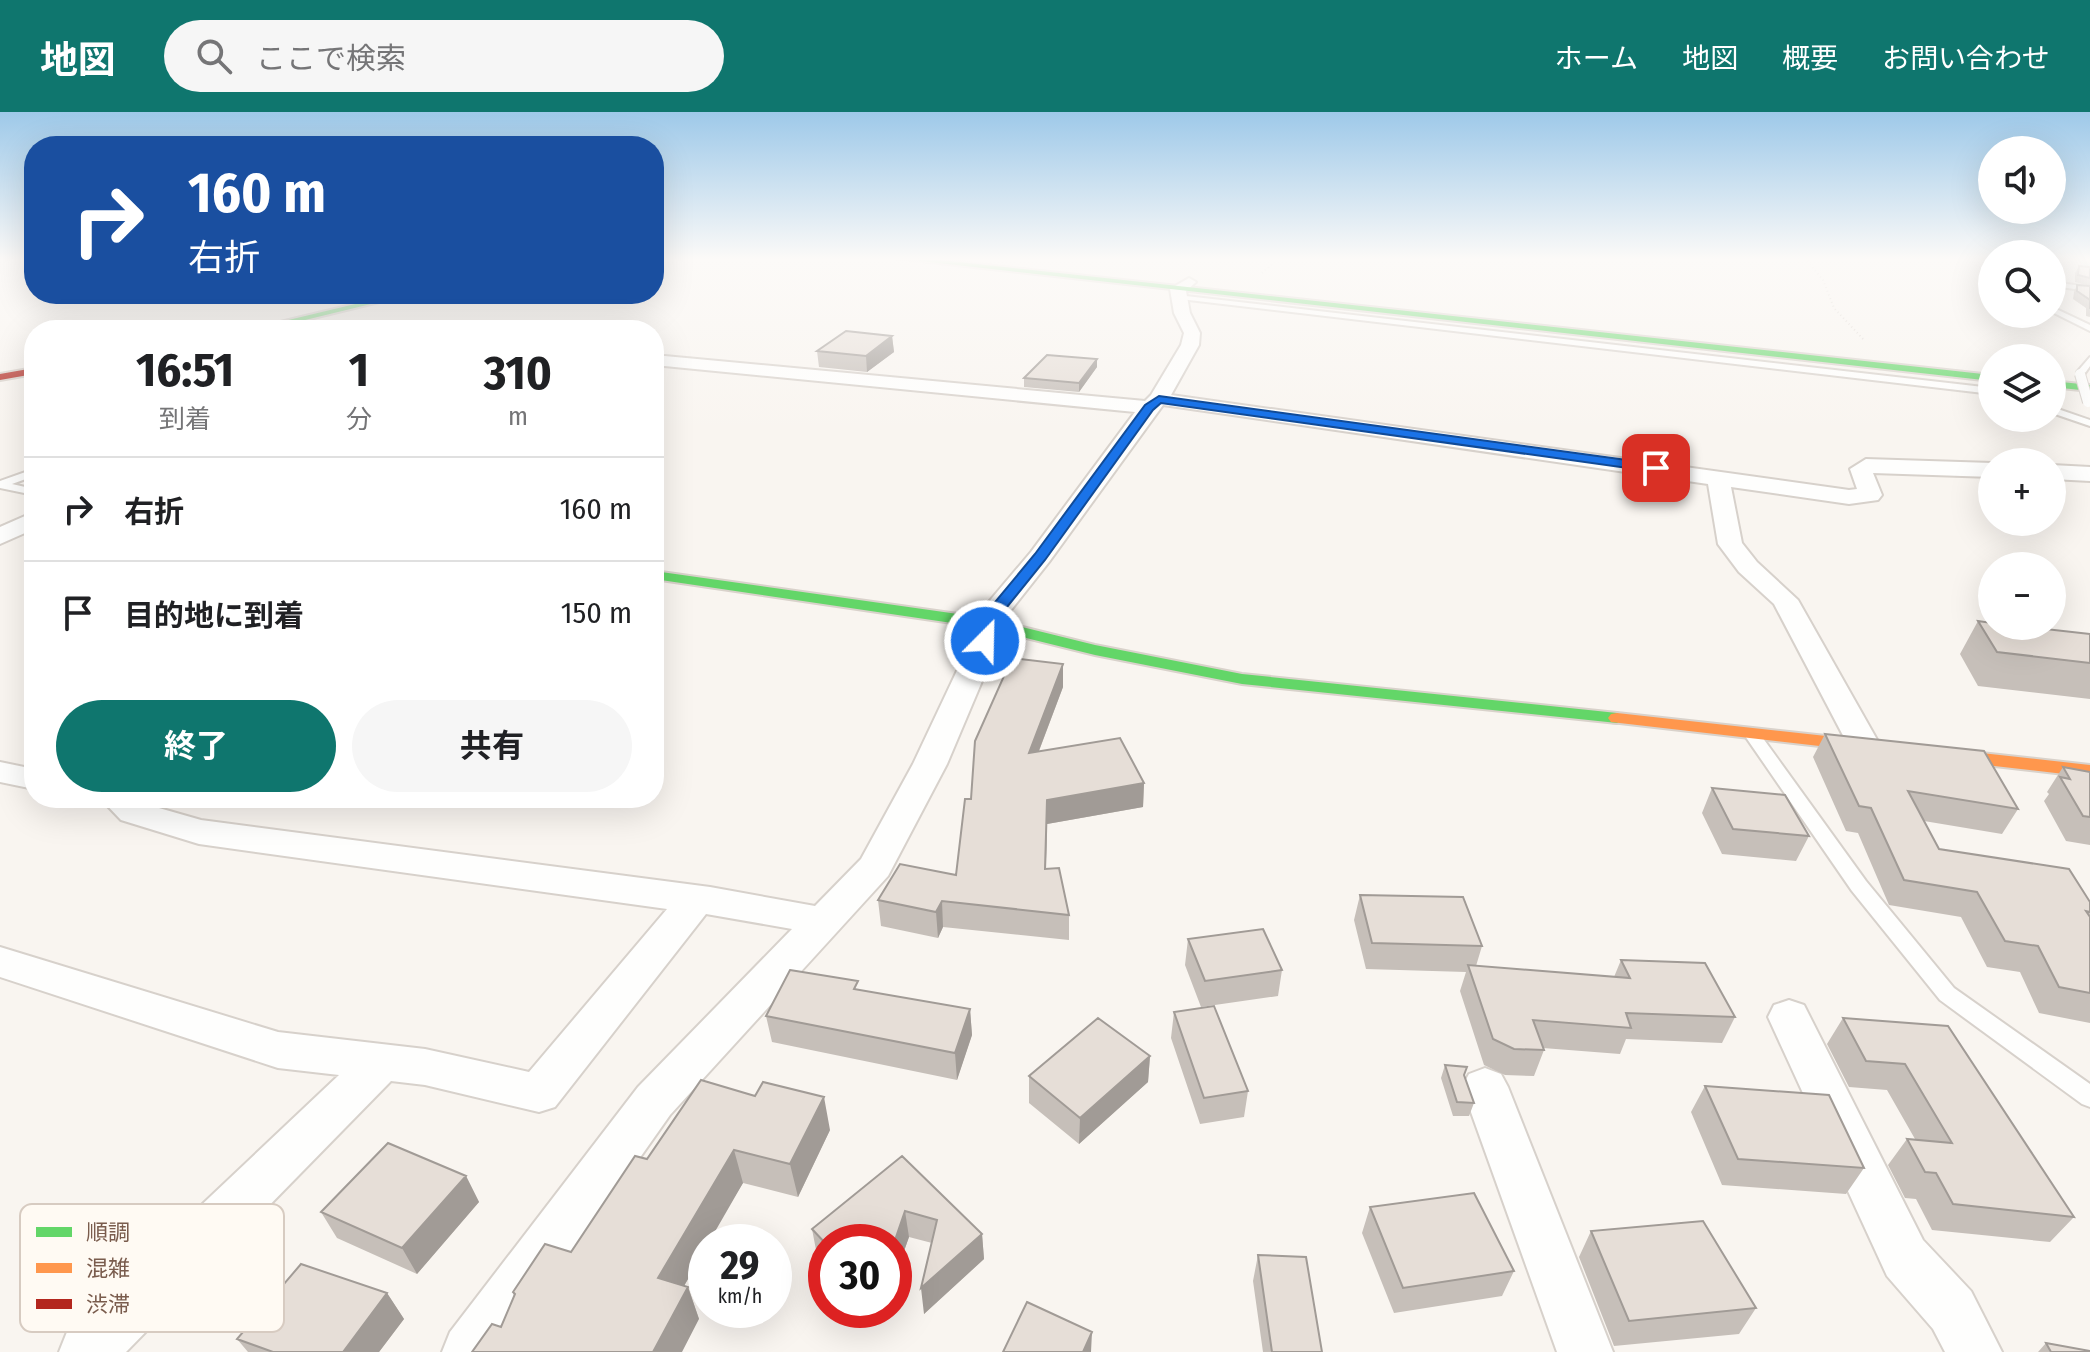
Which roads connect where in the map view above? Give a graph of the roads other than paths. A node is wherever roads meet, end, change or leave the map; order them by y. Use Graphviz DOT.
graph roads {
  1 [pos="1183,316"];
  2 [pos="1395,316"];
  3 [pos="1427,316"];
  4 [pos="2066,316"];
  5 [pos="2090,328"];
  6 [pos="2090,360"];
  7 [pos="664,361"];
  8 [pos="1978,376"];
  9 [pos="2066,388"];
  10 [pos="1978,389"];
  11 [pos="2087,393"];
  12 [pos="1154,403"];
  13 [pos="2066,415"];
  14 [pos="2090,423"];
  15 [pos="1978,470"];
  16 [pos="2066,473"];
  17 [pos="2090,474"];
  18 [pos="24,476"];
  19 [pos="1718,478"];
  20 [pos="24,490"];
  21 [pos="24,524"];
  22 [pos="0,537"];
  23 [pos="664,576"];
  24 [pos="986,623"];
  25 [pos="1750,732"];
  26 [pos="1864,745"];
  27 [pos="2090,771"];
  28 [pos="0,772"];
  29 [pos="24,777"];
  30 [pos="128,808"];
  31 [pos="696,900"];
  32 [pos="823,921"];
  33 [pos="0,962"];
  34 [pos="1789,1017"];
  35 [pos="382,1062"];
  36 [pos="1485,1087"];
  37 [pos="2090,1097"];
  38 [pos="238,1204"];
  39 [pos="107,1332"];
  40 [pos="87,1352"];
  41 [pos="470,1352"];
  42 [pos="1585,1352"];
  43 [pos="1974,1352"];
  1 -- 12 [label="street"];
  2 -- 10 [label="lane"];
  3 -- 8 [label="street"];
  4 -- 5 [label="lane"];
  6 -- 11 [label="lane"];
  7 -- 12 [label="street"];
  9 -- 11 [label="street"];
  12 -- 19 [label="street"];
  12 -- 24 [label="street"];
  13 -- 14 [label="lane"];
  15 -- 19 [label="street"];
  16 -- 17 [label="street"];
  18 -- 20 [label="lane"];
  19 -- 26 [label="street"];
  21 -- 22 [label="street"];
  23 -- 24 [label="street"];
  24 -- 25 [label="street"];
  24 -- 32 [label="street"];
  25 -- 26 [label="street"];
  25 -- 37 [label="lane"];
  26 -- 27 [label="street"];
  28 -- 29 [label="street"];
  30 -- 31 [label="street"];
  31 -- 32 [label="street"];
  31 -- 35 [label="street"];
  32 -- 41 [label="street"];
  33 -- 35 [label="street"];
  34 -- 43 [label="street"];
  35 -- 38 [label="street"];
  36 -- 42 [label="street"];
  39 -- 40 [label="street"];
}
